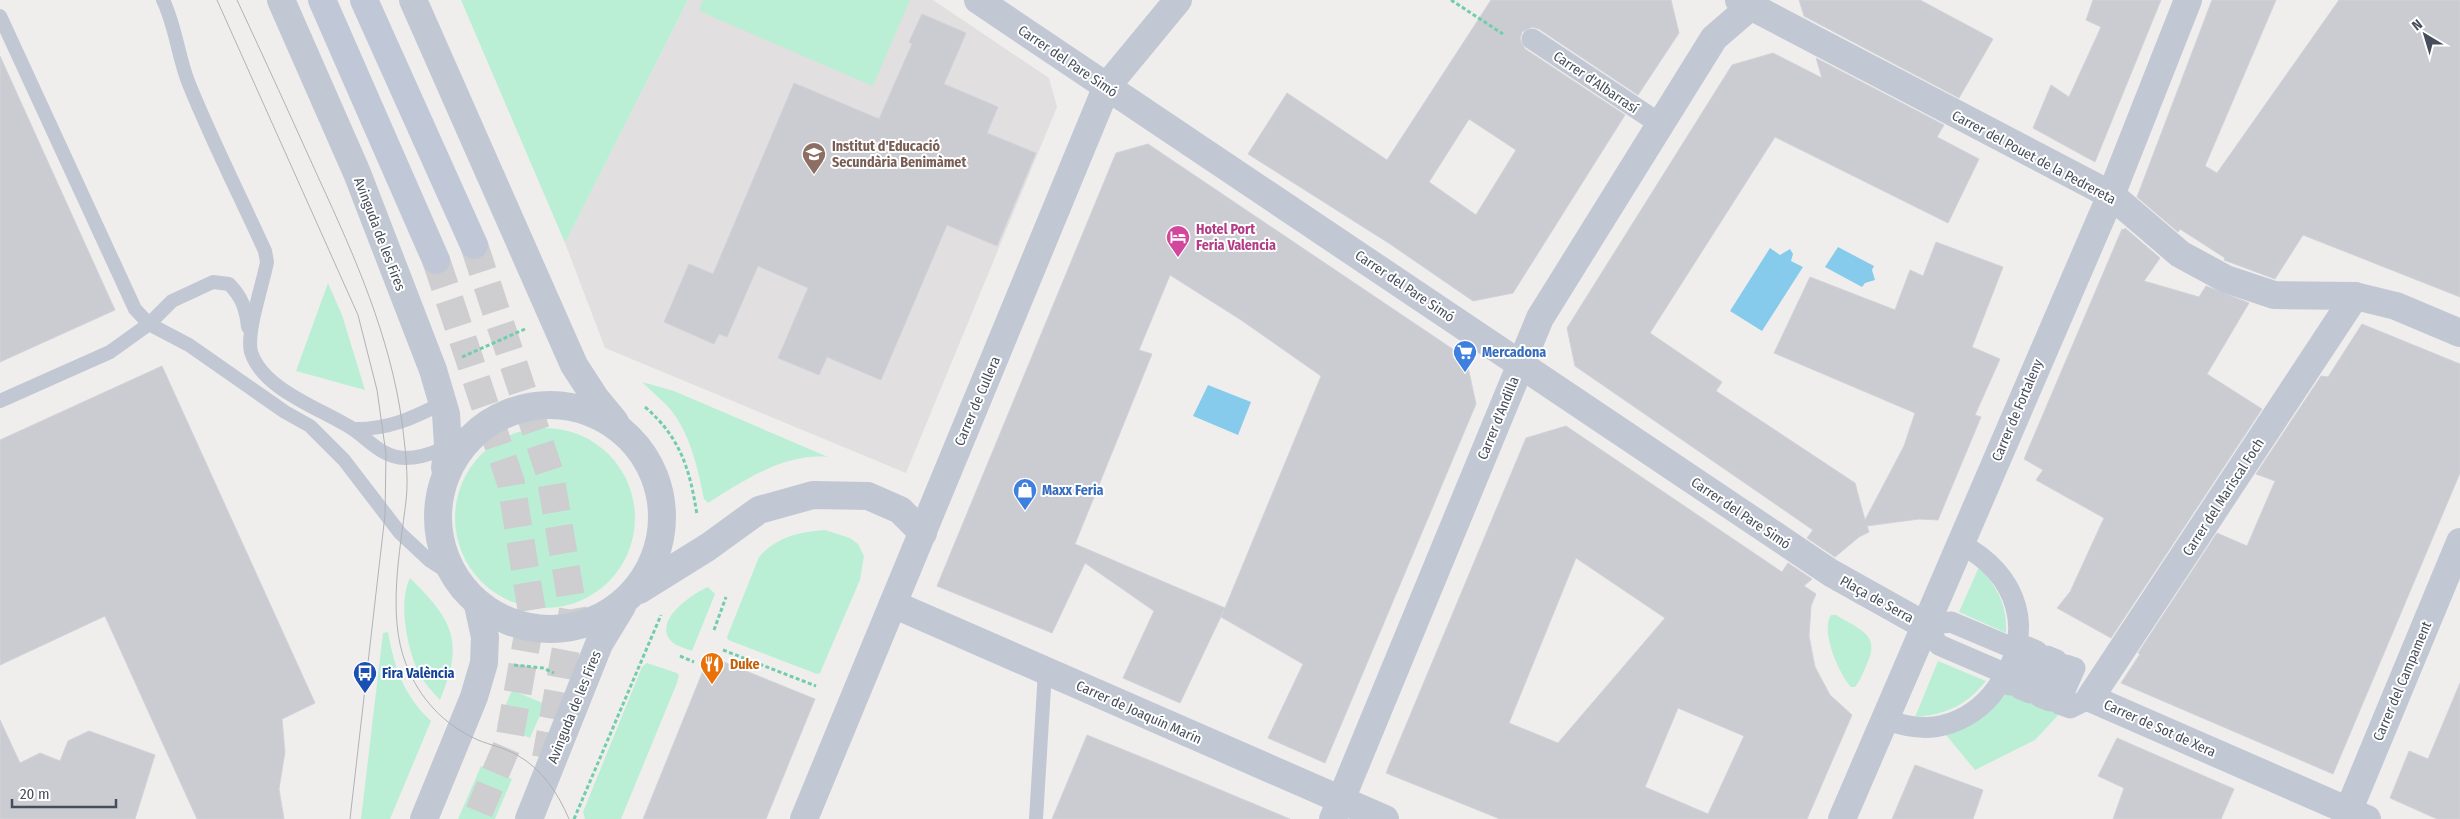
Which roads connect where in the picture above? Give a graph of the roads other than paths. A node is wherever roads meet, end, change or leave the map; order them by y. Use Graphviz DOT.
graph roads {
  1 [pos="163,0"];
  2 [pos="280,0"];
  3 [pos="322,0"];
  4 [pos="364,0"];
  5 [pos="413,0"];
  6 [pos="978,0"];
  7 [pos="1178,0"];
  8 [pos="2188,0"];
  9 [pos="1748,2"];
  10 [pos="0,16"];
  11 [pos="1532,39"];
  12 [pos="1107,86"];
  13 [pos="1660,124"];
  14 [pos="2110,195"];
  15 [pos="474,245"];
  16 [pos="436,260"];
  17 [pos="2355,296"];
  18 [pos="149,324"];
  19 [pos="2460,332"];
  20 [pos="250,337"];
  21 [pos="1520,364"];
  22 [pos="0,402"];
  23 [pos="444,402"];
  24 [pos="482,426"];
  25 [pos="353,429"];
  26 [pos="629,438"];
  27 [pos="448,445"];
  28 [pos="444,476"];
  29 [pos="923,533"];
  30 [pos="2460,542"];
  31 [pos="1959,543"];
  32 [pos="1830,573"];
  33 [pos="454,576"];
  34 [pos="632,594"];
  35 [pos="893,604"];
  36 [pos="478,605"];
  37 [pos="1924,625"];
  38 [pos="2018,648"];
  39 [pos="1045,671"];
  40 [pos="2008,681"];
  41 [pos="2090,698"];
  42 [pos="1884,719"];
  43 [pos="1337,810"];
  44 [pos="2353,816"];
  45 [pos="424,819"];
  46 [pos="529,819"];
  47 [pos="804,819"];
  48 [pos="1036,819"];
  49 [pos="1385,819"];
  50 [pos="1842,819"];
  1 -- 20 [label="lane"];
  2 -- 23 [label="street, Avinguda de les Fires"];
  3 -- 16 [label="main road"];
  4 -- 15 [label="main road"];
  5 -- 26 [label="street"];
  6 -- 12 [label="street, Carrer del Pare Simó"];
  7 -- 12 [label="street, Carrer de Cullera"];
  8 -- 14 [label="street, Carrer de Fortaleny"];
  9 -- 13 [label="street, Carrer d'Andilla"];
  9 -- 14 [label="street, Carrer del Pouet de la Pedrereta"];
  10 -- 18 [label="lane"];
  11 -- 13 [label="street, Carrer d'Albarrasí"];
  12 -- 21 [label="street, Carrer del Pare Simó"];
  12 -- 29 [label="street, Carrer de Cullera"];
  13 -- 21 [label="street, Carrer d'Andilla"];
  14 -- 17 [label="street, Carrer del Pouet de la Pedrereta"];
  14 -- 31 [label="street, Carrer de Fortaleny"];
  17 -- 19 [label="street, Carrer del Pouet de la Pedrereta"];
  17 -- 41 [label="street, Carrer del Mariscal Foch"];
  18 -- 20 [label="lane"];
  18 -- 22 [label="lane"];
  18 -- 33 [label="lane"];
  20 -- 25 [label="lane"];
  21 -- 32 [label="street, Carrer del Pare Simó"];
  21 -- 43 [label="street, Carrer d'Andilla"];
  23 -- 25 [label="lane"];
  23 -- 27 [label="street, Avinguda de les Fires"];
  24 -- 26 [label="street"];
  24 -- 27 [label="lane"];
  24 -- 28 [label="street"];
  25 -- 27 [label="lane"];
  26 -- 34 [label="street, Avinguda de les Fires"];
  27 -- 28 [label="street, Avinguda de les Fires"];
  28 -- 33 [label="street, Avinguda de les Fires"];
  29 -- 34 [label="street"];
  29 -- 35 [label="street, Carrer de Cullera"];
  30 -- 44 [label="street, Carrer del Campament"];
  31 -- 37 [label="street, Carrer de Fortaleny"];
  31 -- 38 [label="street"];
  32 -- 37 [label="street, Plaça de Serra"];
  33 -- 36 [label="street, Avinguda de les Fires"];
  34 -- 36 [label="street"];
  34 -- 46 [label="street, Avinguda de les Fires"];
  35 -- 39 [label="street, Carrer de Joaquín Marín"];
  35 -- 47 [label="street, Carrer de Cullera"];
  36 -- 45 [label="street"];
  37 -- 38 [label="street, Plaça de Serra"];
  37 -- 40 [label="street, Plaça de Serra"];
  37 -- 42 [label="street, Carrer de Fortaleny"];
  38 -- 40 [label="street"];
  39 -- 43 [label="street, Carrer de Joaquín Marín"];
  39 -- 48 [label="lane"];
  40 -- 41 [label="street, Carrer de Sot de Xera"];
  40 -- 42 [label="street"];
  41 -- 44 [label="street, Carrer de Sot de Xera"];
  42 -- 50 [label="street, Carrer de Fortaleny"];
  43 -- 49 [label="street, Carrer de Joaquín Marín"];
}
